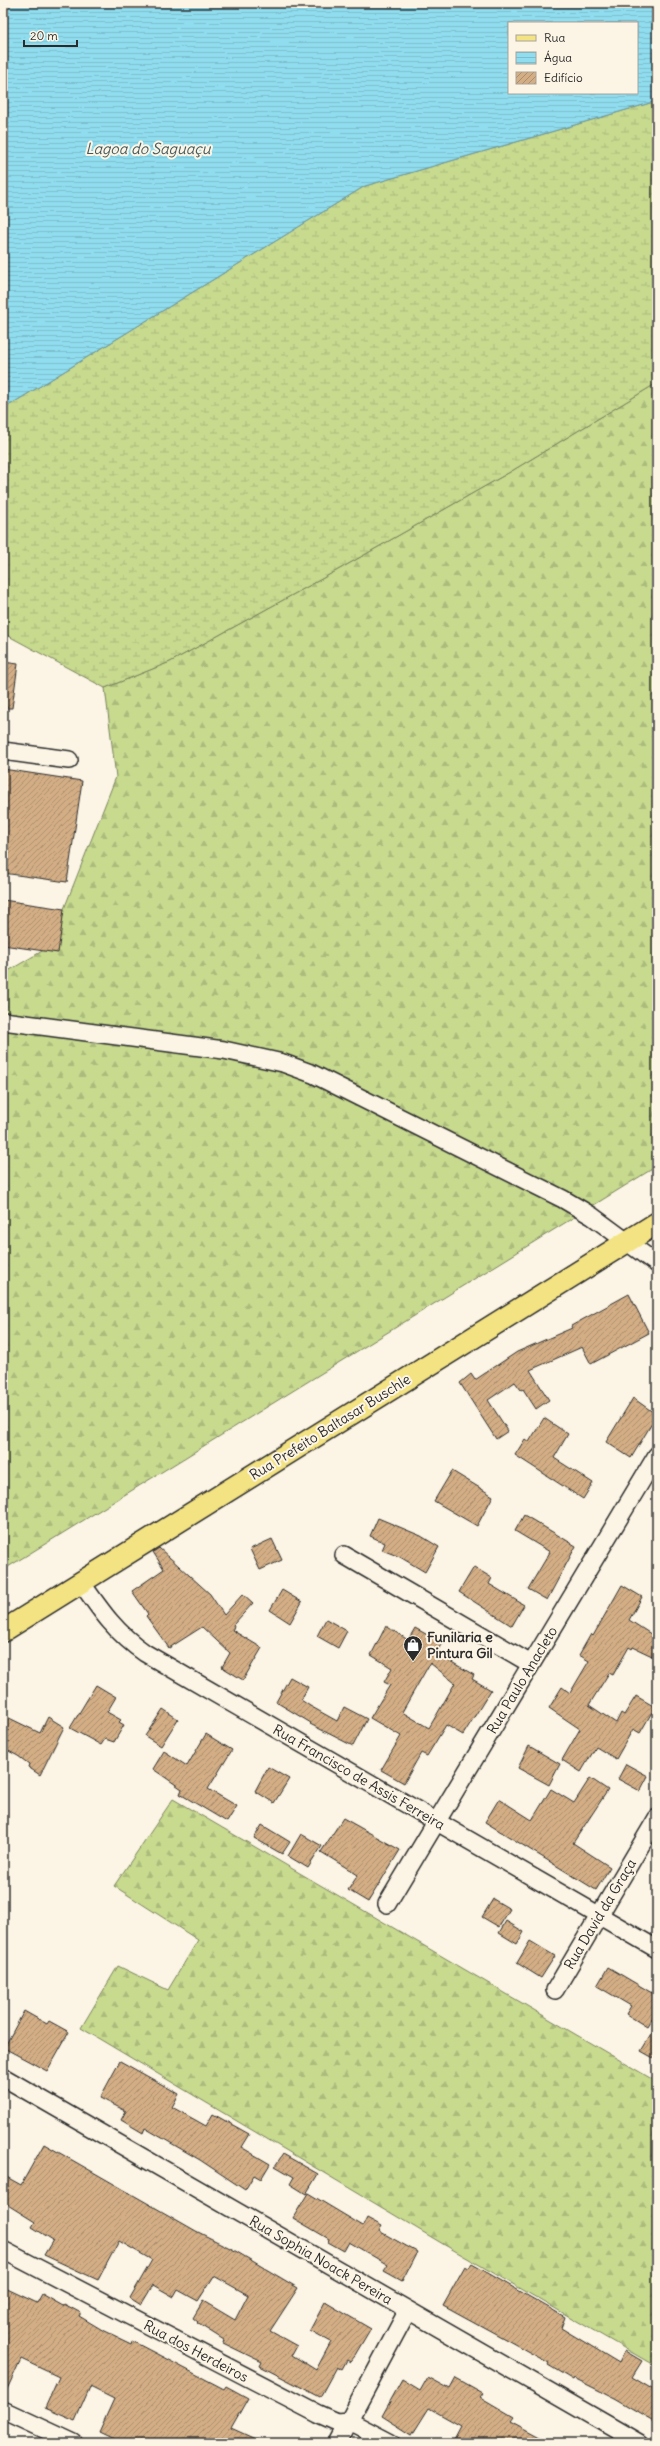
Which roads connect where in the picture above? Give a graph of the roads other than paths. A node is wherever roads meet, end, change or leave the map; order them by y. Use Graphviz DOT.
graph roads {
  1 [pos="3,752"];
  2 [pos="69,760"];
  3 [pos="3,1021"];
  4 [pos="657,1223"];
  5 [pos="628,1241"];
  6 [pos="657,1264"];
  7 [pos="657,1455"];
  8 [pos="344,1555"];
  9 [pos="81,1582"];
  10 [pos="3,1631"];
  11 [pos="531,1664"];
  12 [pos="657,1818"];
  13 [pos="436,1821"];
  14 [pos="387,1904"];
  15 [pos="599,1916"];
  16 [pos="657,1949"];
  17 [pos="555,1990"];
  18 [pos="3,2077"];
  19 [pos="3,2250"];
  20 [pos="408,2310"];
  21 [pos="3,2410"];
  22 [pos="349,2421"];
  23 [pos="74,2443"];
  24 [pos="338,2443"];
  25 [pos="391,2443"];
  26 [pos="639,2443"];
  1 -- 2 [label="street"];
  3 -- 5 [label="street"];
  4 -- 5 [label="main road, Rua Prefeito Baltasar Buschle"];
  5 -- 6 [label="street"];
  5 -- 9 [label="main road, Rua Prefeito Baltasar Buschle"];
  7 -- 11 [label="street, Rua Paulo Anacleto"];
  8 -- 11 [label="street"];
  9 -- 10 [label="main road, Rua Prefeito Baltasar Buschle"];
  9 -- 13 [label="street, Rua Francisco de Assis Ferreira"];
  11 -- 13 [label="street, Rua Paulo Anacleto"];
  12 -- 15 [label="street, Rua David da Graça"];
  13 -- 14 [label="street, Rua Paulo Anacleto"];
  13 -- 15 [label="street, Rua Francisco de Assis Ferreira"];
  15 -- 16 [label="street, Rua Francisco de Assis Ferreira"];
  15 -- 17 [label="street, Rua David da Graça"];
  18 -- 20 [label="street, Rua Sophia Noack Pereira"];
  19 -- 22 [label="street, Rua dos Herdeiros"];
  20 -- 22 [label="street"];
  20 -- 26 [label="street, Rua Sophia Noack Pereira"];
  21 -- 23 [label="street"];
  22 -- 24 [label="street"];
  22 -- 25 [label="street, Rua dos Herdeiros"];
}
